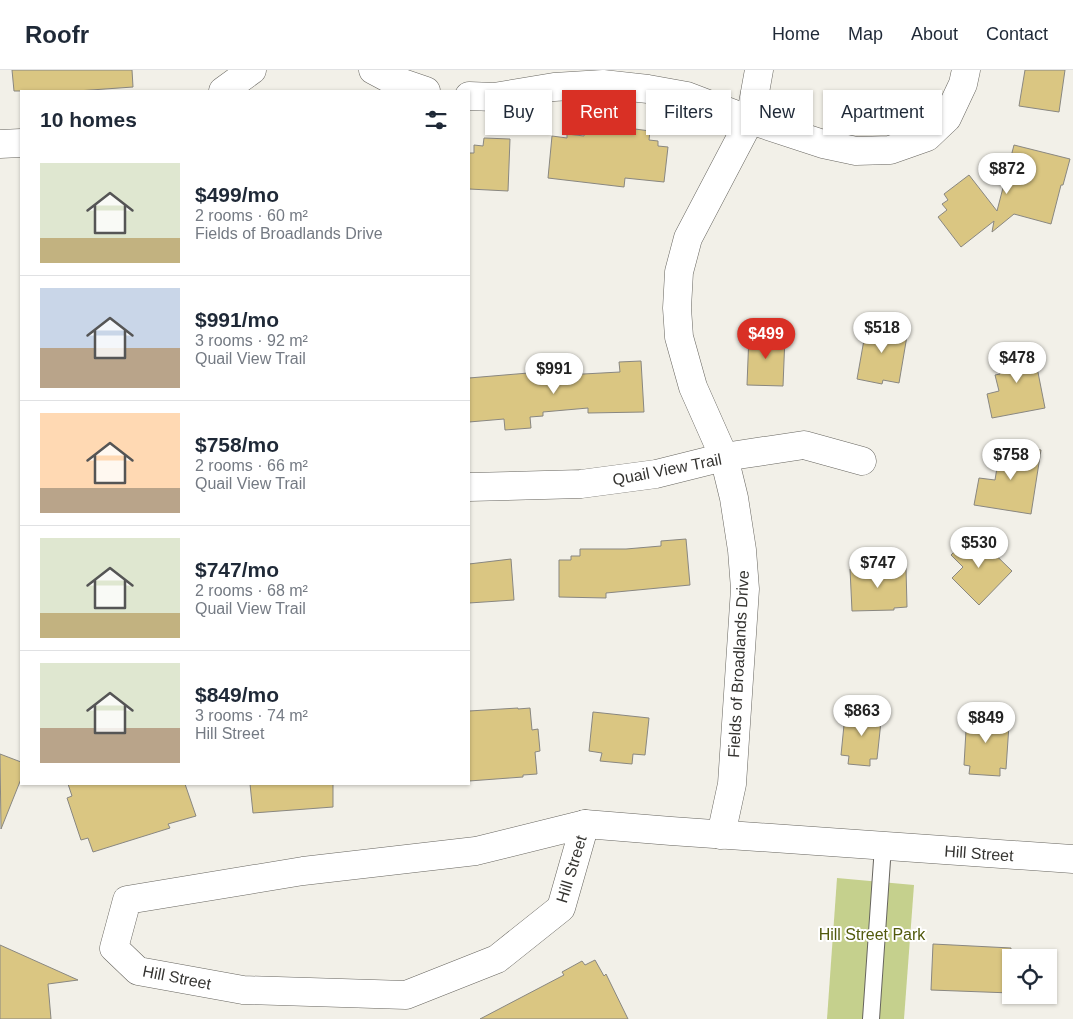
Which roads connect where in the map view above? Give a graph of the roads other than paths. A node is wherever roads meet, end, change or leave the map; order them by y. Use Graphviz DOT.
graph roads {
  1 [pos="252,70"];
  2 [pos="373,70"];
  3 [pos="759,70"];
  4 [pos="966,70"];
  5 [pos="224,90"];
  6 [pos="423,90"];
  7 [pos="755,90"];
  8 [pos="470,96"];
  9 [pos="741,117"];
  10 [pos="742,135"];
  11 [pos="796,135"];
  12 [pos="20,143"];
  13 [pos="0,144"];
  14 [pos="724,457"];
  15 [pos="862,461"];
  16 [pos="470,488"];
  17 [pos="585,824"];
  18 [pos="721,835"];
  19 [pos="883,846"];
  20 [pos="1073,859"];
  21 [pos="872,1019"];
  1 -- 5 [label="street"];
  2 -- 6 [label="street"];
  3 -- 7 [label="street, Fields of Broadlands Drive"];
  4 -- 11 [label="street"];
  8 -- 9 [label="street"];
  10 -- 14 [label="street, Fields of Broadlands Drive"];
  12 -- 13 [label="street"];
  14 -- 15 [label="street, Quail View Trail"];
  14 -- 16 [label="street, Quail View Trail"];
  14 -- 18 [label="street, Fields of Broadlands Drive"];
  17 -- 17 [label="street, Hill Street"];
  17 -- 18 [label="street, Hill Street"];
  18 -- 19 [label="street, Hill Street"];
  19 -- 20 [label="street, Hill Street"];
  19 -- 21 [label="lane"];
}
